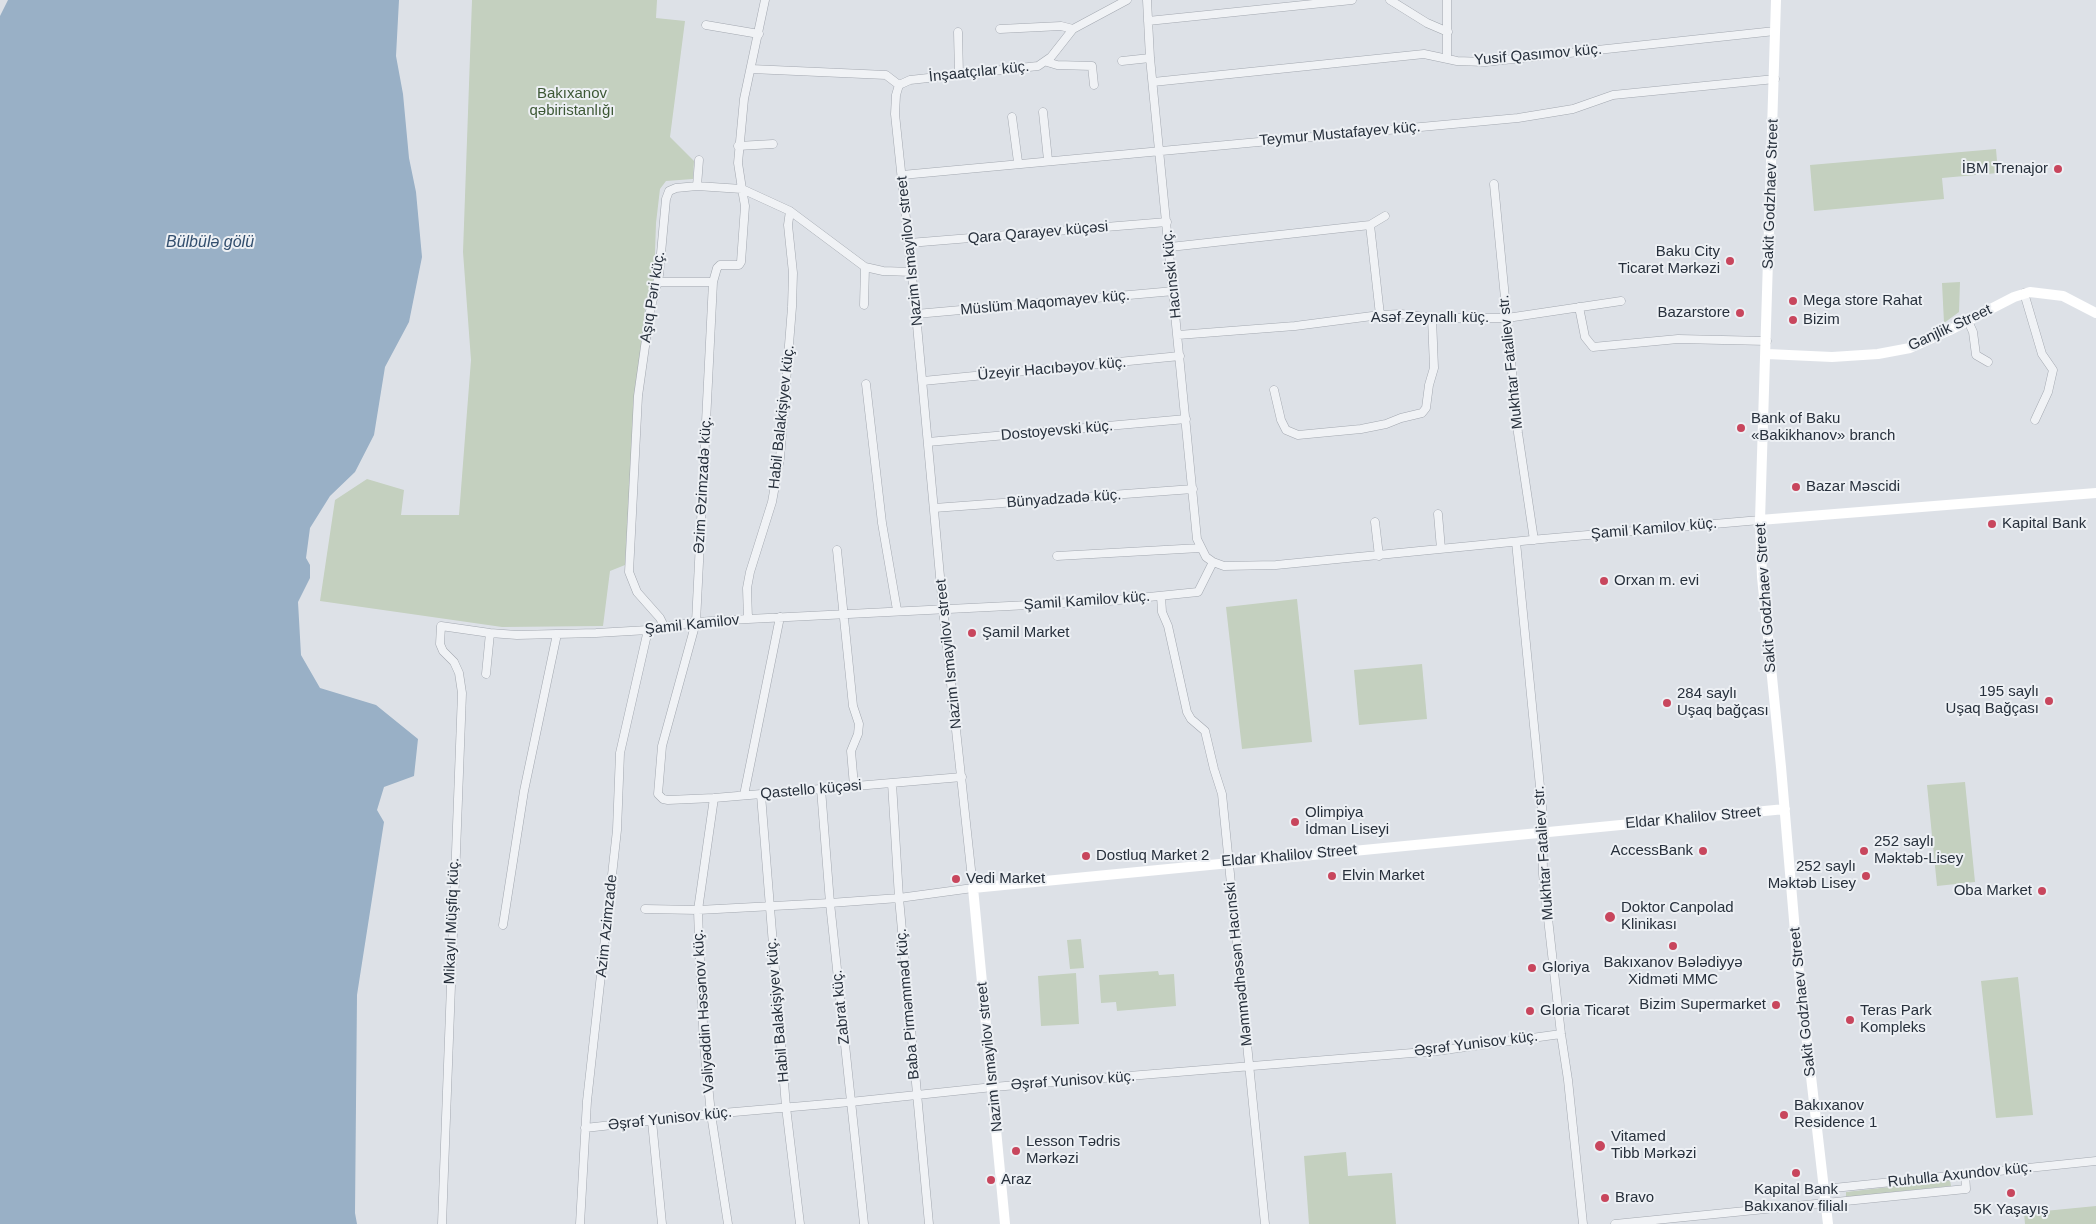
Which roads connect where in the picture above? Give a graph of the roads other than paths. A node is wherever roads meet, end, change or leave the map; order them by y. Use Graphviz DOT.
graph roads {
  1 [pos="765,0"];
  2 [pos="1127,0"];
  3 [pos="1147,0"];
  4 [pos="1352,0"];
  5 [pos="1390,0"];
  6 [pos="1447,0"];
  7 [pos="1776,0"];
  8 [pos="1148,21"];
  9 [pos="706,25"];
  10 [pos="1000,29"];
  11 [pos="1073,29"];
  12 [pos="1775,31"];
  13 [pos="958,32"];
  14 [pos="1448,32"];
  15 [pos="759,34"];
  16 [pos="1150,58"];
  17 [pos="1447,59"];
  18 [pos="1122,61"];
  19 [pos="1046,62"];
  20 [pos="751,69"];
  21 [pos="959,75"];
  22 [pos="1775,79"];
  23 [pos="1153,82"];
  24 [pos="1094,84"];
  25 [pos="899,85"];
  26 [pos="1043,112"];
  27 [pos="1012,117"];
  28 [pos="774,144"];
  29 [pos="738,146"];
  30 [pos="1160,150"];
  31 [pos="699,160"];
  32 [pos="1048,160"];
  33 [pos="1018,162"];
  34 [pos="902,174"];
  35 [pos="1494,184"];
  36 [pos="698,186"];
  37 [pos="742,190"];
  38 [pos="790,211"];
  39 [pos="1385,216"];
  40 [pos="1167,222"];
  41 [pos="1370,225"];
  42 [pos="909,243"];
  43 [pos="1170,247"];
  44 [pos="865,267"];
  45 [pos="912,272"];
  46 [pos="658,282"];
  47 [pos="713,282"];
  48 [pos="1174,292"];
  49 [pos="2024,293"];
  50 [pos="1621,301"];
  51 [pos="864,305"];
  52 [pos="1579,307"];
  53 [pos="2096,313"];
  54 [pos="916,314"];
  55 [pos="1380,315"];
  56 [pos="1432,318"];
  57 [pos="1507,318"];
  58 [pos="1968,321"];
  59 [pos="1178,335"];
  60 [pos="1767,341"];
  61 [pos="1767,354"];
  62 [pos="1180,356"];
  63 [pos="1988,362"];
  64 [pos="923,381"];
  65 [pos="866,384"];
  66 [pos="1274,390"];
  67 [pos="1186,420"];
  68 [pos="2035,420"];
  69 [pos="928,442"];
  70 [pos="1193,489"];
  71 [pos="2096,492"];
  72 [pos="934,508"];
  73 [pos="1438,514"];
  74 [pos="1760,520"];
  75 [pos="1375,522"];
  76 [pos="1534,540"];
  77 [pos="1516,542"];
  78 [pos="1200,548"];
  79 [pos="1441,549"];
  80 [pos="837,550"];
  81 [pos="1057,556"];
  82 [pos="1379,556"];
  83 [pos="1213,562"];
  84 [pos="1161,596"];
  85 [pos="943,609"];
  86 [pos="896,610"];
  87 [pos="845,615"];
  88 [pos="780,617"];
  89 [pos="748,618"];
  90 [pos="696,622"];
  91 [pos="441,626"];
  92 [pos="665,628"];
  93 [pos="648,630"];
  94 [pos="490,633"];
  95 [pos="557,634"];
  96 [pos="486,674"];
  97 [pos="962,777"];
  98 [pos="892,783"];
  99 [pos="854,786"];
  100 [pos="821,789"];
  101 [pos="744,795"];
  102 [pos="761,795"];
  103 [pos="660,797"];
  104 [pos="714,798"];
  105 [pos="1785,809"];
  106 [pos="1542,832"];
  107 [pos="1229,862"];
  108 [pos="973,888"];
  109 [pos="899,898"];
  110 [pos="830,903"];
  111 [pos="768,906"];
  112 [pos="645,910"];
  113 [pos="698,910"];
  114 [pos="503,925"];
  115 [pos="1561,1034"];
  116 [pos="1249,1067"];
  117 [pos="994,1087"];
  118 [pos="916,1095"];
  119 [pos="850,1102"];
  120 [pos="786,1107"];
  121 [pos="711,1114"];
  122 [pos="652,1121"];
  123 [pos="585,1128"];
  124 [pos="2096,1161"];
  125 [pos="1964,1174"];
  126 [pos="1824,1189"];
  127 [pos="1826,1204"];
  128 [pos="442,1224"];
  129 [pos="580,1224"];
  130 [pos="662,1224"];
  131 [pos="728,1224"];
  132 [pos="800,1224"];
  133 [pos="864,1224"];
  134 [pos="929,1224"];
  135 [pos="1006,1224"];
  136 [pos="1265,1224"];
  137 [pos="1582,1224"];
  138 [pos="1615,1224"];
  139 [pos="1828,1224"];
  1 -- 15 [label="street"];
  2 -- 11 [label="street, İnşaatçılar küç."];
  3 -- 8 [label="street, Hacınski küç."];
  4 -- 8 [label="street"];
  5 -- 14 [label="street"];
  6 -- 14 [label="street"];
  7 -- 12 [label="street, Sakit Godzhaev Street"];
  8 -- 16 [label="street, Hacınski küç."];
  9 -- 15 [label="street"];
  10 -- 11 [label="street"];
  11 -- 19 [label="street, İnşaatçılar küç."];
  12 -- 17 [label="street, Yusif Qasımov küç."];
  12 -- 22 [label="street, Sakit Godzhaev Street"];
  13 -- 21 [label="street"];
  14 -- 17 [label="street"];
  15 -- 20 [label="street"];
  16 -- 18 [label="street"];
  16 -- 23 [label="street, Hacınski küç."];
  17 -- 23 [label="street, Yusif Qasımov küç."];
  19 -- 21 [label="street, İnşaatçılar küç."];
  19 -- 24 [label="street"];
  20 -- 25 [label="street"];
  20 -- 29 [label="street"];
  21 -- 25 [label="street, İnşaatçılar küç."];
  22 -- 30 [label="street, Teymur Mustafayev küç."];
  22 -- 60 [label="street, Sakit Godzhaev Street"];
  23 -- 30 [label="street, Hacınski küç."];
  25 -- 34 [label="street, Nazim Ismayilov street"];
  26 -- 32 [label="street"];
  27 -- 33 [label="street"];
  28 -- 29 [label="street"];
  29 -- 37 [label="street"];
  30 -- 32 [label="street, Teymur Mustafayev küç."];
  30 -- 40 [label="street, Hacınski küç."];
  31 -- 36 [label="street"];
  32 -- 33 [label="street, Teymur Mustafayev küç."];
  33 -- 34 [label="street, Teymur Mustafayev küç."];
  34 -- 42 [label="street, Nazim Ismayilov street"];
  35 -- 57 [label="street, Mukhtar Fataliev str."];
  36 -- 37 [label="street, Aşıq Pəri küç."];
  36 -- 46 [label="street, Aşıq Pəri küç."];
  37 -- 38 [label="street, Aşıq Pəri küç."];
  37 -- 47 [label="street"];
  38 -- 44 [label="street, Aşıq Pəri küç."];
  38 -- 89 [label="street, Habil Balakişiyev küç."];
  39 -- 41 [label="street"];
  40 -- 42 [label="street, Qara Qarayev küçəsi"];
  40 -- 43 [label="street, Hacınski küç."];
  41 -- 43 [label="street"];
  41 -- 55 [label="street"];
  42 -- 45 [label="street, Nazim Ismayilov street"];
  43 -- 48 [label="street, Hacınski küç."];
  44 -- 45 [label="street"];
  44 -- 51 [label="street"];
  45 -- 54 [label="street, Nazim Ismayilov street"];
  46 -- 47 [label="street"];
  46 -- 92 [label="street, Aşıq Pəri küç."];
  47 -- 90 [label="street, Əzim Əzimzadə küç."];
  48 -- 54 [label="street, Müslüm Maqomayev küç."];
  48 -- 59 [label="street, Hacınski küç."];
  49 -- 53 [label="street, Ganjlik Street"];
  49 -- 58 [label="street, Ganjlik Street"];
  49 -- 68 [label="street"];
  50 -- 52 [label="street, Asəf Zeynallı küç."];
  52 -- 57 [label="street, Asəf Zeynallı küç."];
  52 -- 60 [label="street"];
  54 -- 64 [label="street, Nazim Ismayilov street"];
  55 -- 56 [label="street, Asəf Zeynallı küç."];
  55 -- 59 [label="street, Asəf Zeynallı küç."];
  56 -- 57 [label="street, Asəf Zeynallı küç."];
  56 -- 66 [label="street"];
  57 -- 76 [label="street, Mukhtar Fataliev str."];
  58 -- 61 [label="street, Ganjlik Street"];
  58 -- 63 [label="street"];
  59 -- 62 [label="street, Hacınski küç."];
  60 -- 61 [label="street, Sakit Godzhaev Street"];
  61 -- 74 [label="street, Sakit Godzhaev Street"];
  62 -- 64 [label="street, Üzeyir Hacıbəyov küç."];
  62 -- 67 [label="street, Hacınski küç."];
  64 -- 69 [label="street, Nazim Ismayilov street"];
  65 -- 86 [label="street"];
  67 -- 69 [label="street, Dostoyevski küç."];
  67 -- 70 [label="street, Hacınski küç."];
  69 -- 72 [label="street, Nazim Ismayilov street"];
  70 -- 72 [label="street, Bünyadzadə küç."];
  70 -- 78 [label="street, Hacınski küç."];
  71 -- 74 [label="street, Şamil Kamilov küç."];
  72 -- 85 [label="street, Nazim Ismayilov street"];
  73 -- 79 [label="street"];
  74 -- 76 [label="street, Şamil Kamilov küç."];
  74 -- 105 [label="street, Sakit Godzhaev Street"];
  75 -- 82 [label="street"];
  76 -- 77 [label="street, Şamil Kamilov küç."];
  77 -- 79 [label="street, Şamil Kamilov küç."];
  77 -- 106 [label="street, Mukhtar Fataliev str."];
  78 -- 81 [label="street"];
  78 -- 83 [label="street"];
  79 -- 82 [label="street, Şamil Kamilov küç."];
  80 -- 87 [label="street"];
  82 -- 83 [label="street, Şamil Kamilov küç."];
  83 -- 84 [label="street, Şamil Kamilov küç."];
  84 -- 85 [label="street, Şamil Kamilov küç."];
  84 -- 107 [label="street, Məmmədhəsən Hacınski"];
  85 -- 86 [label="street, Şamil Kamilov"];
  85 -- 97 [label="street, Nazim Ismayilov street"];
  86 -- 87 [label="street, Şamil Kamilov"];
  87 -- 88 [label="street, Şamil Kamilov"];
  87 -- 99 [label="street"];
  88 -- 89 [label="street, Şamil Kamilov"];
  88 -- 101 [label="street"];
  89 -- 90 [label="street, Şamil Kamilov"];
  90 -- 92 [label="street, Şamil Kamilov"];
  90 -- 103 [label="street, Əzim Əzimzadə küç."];
  91 -- 94 [label="street, Şamil Kamilov"];
  91 -- 128 [label="street, Mikayıl Müşfiq küç."];
  92 -- 93 [label="street, Şamil Kamilov"];
  93 -- 95 [label="street, Şamil Kamilov"];
  93 -- 123 [label="street, Azim Azimzade"];
  94 -- 95 [label="street, Şamil Kamilov"];
  94 -- 96 [label="street"];
  95 -- 114 [label="street"];
  97 -- 98 [label="street, Qastello küçəsi"];
  97 -- 108 [label="street, Nazim Ismayilov street"];
  98 -- 99 [label="street, Qastello küçəsi"];
  98 -- 109 [label="street, Baba Pirməmməd küç."];
  99 -- 100 [label="street, Qastello küçəsi"];
  100 -- 102 [label="street, Qastello küçəsi"];
  100 -- 110 [label="street, Zabrat küç."];
  101 -- 102 [label="street, Qastello küçəsi"];
  101 -- 104 [label="street, Qastello küçəsi"];
  102 -- 111 [label="street, Habil Balakişiyev küç."];
  103 -- 104 [label="street, Qastello küçəsi"];
  104 -- 113 [label="street, Vəliyəddin Həsənov küç."];
  105 -- 106 [label="street, Eldar Khalilov Street"];
  105 -- 126 [label="street, Sakit Godzhaev Street"];
  106 -- 107 [label="street, Eldar Khalilov Street"];
  106 -- 115 [label="street, Mukhtar Fataliev str."];
  107 -- 108 [label="street, Eldar Khalilov Street"];
  107 -- 116 [label="street, Məmmədhəsən Hacınski"];
  108 -- 109 [label="street"];
  108 -- 117 [label="street, Nazim Ismayilov street"];
  109 -- 110 [label="street"];
  109 -- 118 [label="street, Baba Pirməmməd küç."];
  110 -- 111 [label="street"];
  110 -- 119 [label="street, Zabrat küç."];
  111 -- 113 [label="street"];
  111 -- 120 [label="street, Habil Balakişiyev küç."];
  112 -- 113 [label="street"];
  113 -- 121 [label="street, Vəliyəddin Həsənov küç."];
  115 -- 116 [label="street, Əşrəf Yunisov küç."];
  115 -- 137 [label="street, Mukhtar Fataliev str."];
  116 -- 117 [label="street, Əşrəf Yunisov küç."];
  116 -- 136 [label="street, Məmmədhəsən Hacınski"];
  117 -- 118 [label="street, Əşrəf Yunisov küç."];
  117 -- 135 [label="street, Nazim Ismayilov street"];
  118 -- 119 [label="street, Əşrəf Yunisov küç."];
  118 -- 134 [label="street, Baba Pirməmməd küç."];
  119 -- 120 [label="street, Əşrəf Yunisov küç."];
  119 -- 133 [label="street, Zabrat küç."];
  120 -- 121 [label="street, Əşrəf Yunisov küç."];
  120 -- 132 [label="street, Habil Balakişiyev küç."];
  121 -- 122 [label="street, Əşrəf Yunisov küç."];
  121 -- 131 [label="street, Vəliyəddin Həsənov küç."];
  122 -- 123 [label="street, Əşrəf Yunisov küç."];
  122 -- 130 [label="street"];
  123 -- 129 [label="street, Azim Azimzade"];
  124 -- 125 [label="street, Ruhulla Axundov küç."];
  125 -- 126 [label="street, Ruhulla Axundov küç."];
  125 -- 127 [label="street"];
  126 -- 127 [label="street, Sakit Godzhaev Street"];
  127 -- 138 [label="street"];
  127 -- 139 [label="street, Sakit Godzhaev Street"];
}
